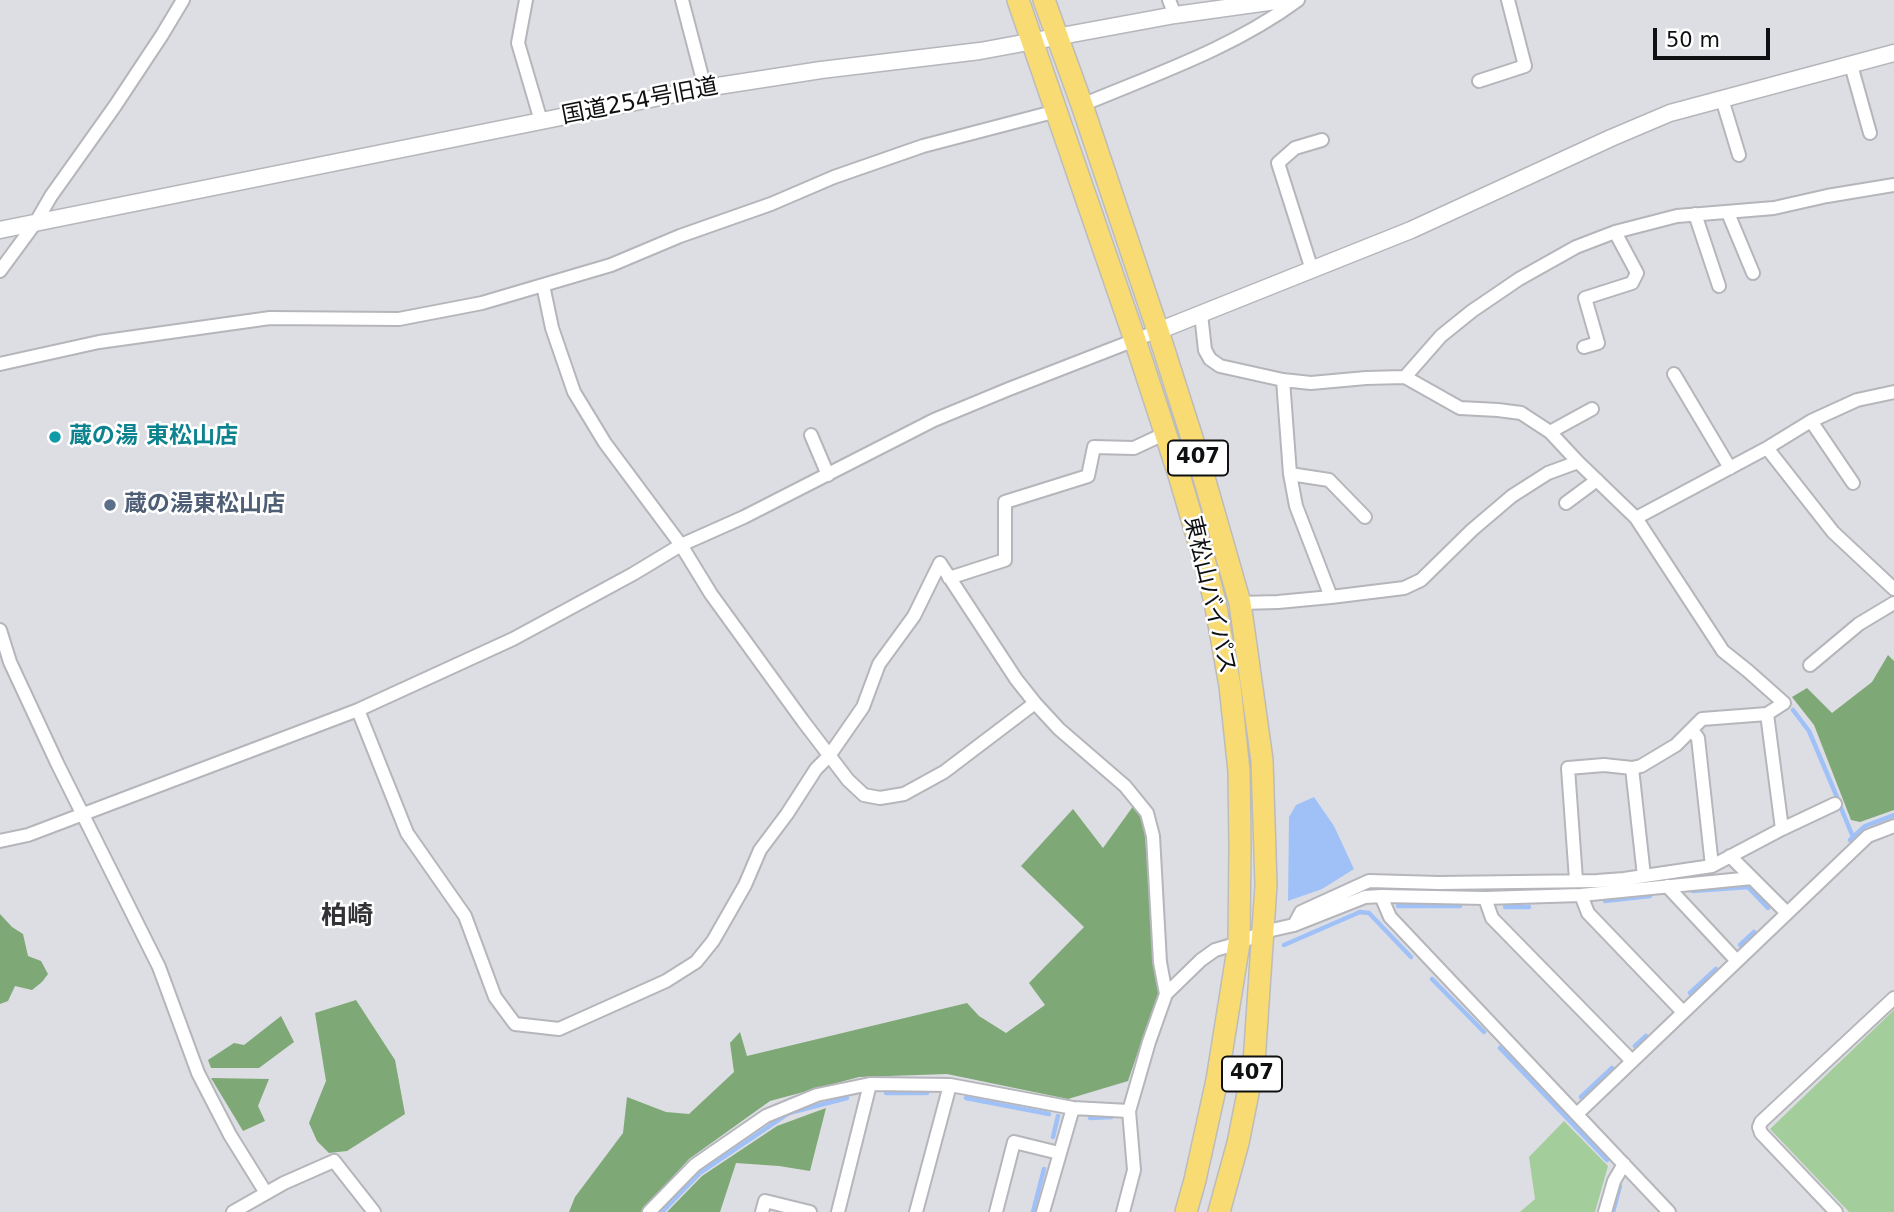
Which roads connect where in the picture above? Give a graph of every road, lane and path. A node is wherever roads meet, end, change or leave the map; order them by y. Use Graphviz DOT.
graph roads {
  1 [pos="183,0"];
  2 [pos="526,0"];
  3 [pos="682,0"];
  4 [pos="1018,0"];
  5 [pos="1044,0"];
  6 [pos="1283,0"];
  7 [pos="1298,0"];
  8 [pos="1508,0"];
  9 [pos="1172,8"];
  10 [pos="1059,38"];
  11 [pos="1033,42"];
  12 [pos="1894,53"];
  13 [pos="1851,65"];
  14 [pos="1479,81"];
  15 [pos="705,88"];
  16 [pos="1722,99"];
  17 [pos="1082,105"];
  18 [pos="1058,111"];
  19 [pos="541,121"];
  20 [pos="1870,133"];
  21 [pos="1322,140"];
  22 [pos="1739,155"];
  23 [pos="1894,185"];
  24 [pos="1728,213"];
  25 [pos="1695,215"];
  26 [pos="36,222"];
  27 [pos="0,229"];
  28 [pos="1615,232"];
  29 [pos="1312,270"];
  30 [pos="0,271"];
  31 [pos="1753,273"];
  32 [pos="542,285"];
  33 [pos="1719,286"];
  34 [pos="1201,314"];
  35 [pos="1158,331"];
  36 [pos="1135,340"];
  37 [pos="1584,347"];
  38 [pos="0,365"];
  39 [pos="1674,374"];
  40 [pos="1405,377"];
  41 [pos="1283,380"];
  42 [pos="1894,392"];
  43 [pos="1592,409"];
  44 [pos="1811,421"];
  45 [pos="1550,432"];
  46 [pos="1166,433"];
  47 [pos="811,435"];
  48 [pos="1767,448"];
  49 [pos="1577,462"];
  50 [pos="1730,468"];
  51 [pos="1290,474"];
  52 [pos="828,475"];
  53 [pos="1597,480"];
  54 [pos="1853,482"];
  55 [pos="1566,503"];
  56 [pos="1365,517"];
  57 [pos="1636,518"];
  58 [pos="681,545"];
  59 [pos="949,578"];
  60 [pos="1894,589"];
  61 [pos="1331,597"];
  62 [pos="1240,603"];
  63 [pos="1894,603"];
  64 [pos="0,630"];
  65 [pos="1810,665"];
  66 [pos="1035,703"];
  67 [pos="358,710"];
  68 [pos="1768,714"];
  69 [pos="1692,730"];
  70 [pos="829,755"];
  71 [pos="1632,768"];
  72 [pos="1835,804"];
  73 [pos="83,814"];
  74 [pos="1894,826"];
  75 [pos="1782,829"];
  76 [pos="0,841"];
  77 [pos="1730,856"];
  78 [pos="1712,866"];
  79 [pos="1644,876"];
  80 [pos="1752,878"];
  81 [pos="1576,880"];
  82 [pos="1667,886"];
  83 [pos="1581,895"];
  84 [pos="1381,896"];
  85 [pos="1485,898"];
  86 [pos="1786,912"];
  87 [pos="1294,925"];
  88 [pos="1263,932"];
  89 [pos="1239,943"];
  90 [pos="1737,960"];
  91 [pos="1166,994"];
  92 [pos="1894,998"];
  93 [pos="1684,1012"];
  94 [pos="1632,1061"];
  95 [pos="870,1084"];
  96 [pos="950,1085"];
  97 [pos="1073,1108"];
  98 [pos="1129,1111"];
  99 [pos="1577,1114"];
  100 [pos="1059,1153"];
  101 [pos="1624,1164"];
  102 [pos="266,1193"];
  103 [pos="233,1212"];
  104 [pos="374,1212"];
  105 [pos="649,1212"];
  106 [pos="762,1212"];
  107 [pos="810,1212"];
  108 [pos="838,1212"];
  109 [pos="916,1212"];
  110 [pos="996,1212"];
  111 [pos="1043,1212"];
  112 [pos="1123,1212"];
  113 [pos="1186,1212"];
  114 [pos="1219,1212"];
  115 [pos="1605,1212"];
  116 [pos="1669,1212"];
  117 [pos="1836,1212"];
  1 -- 26 [label="street"];
  2 -- 19 [label="street"];
  3 -- 15 [label="street"];
  4 -- 11 [label="highway, 東松山バイパス / 407"];
  5 -- 10 [label="highway, 東松山バイパス / 407"];
  6 -- 9 [label="street, 国道254号旧道"];
  7 -- 17 [label="street"];
  8 -- 14 [label="street"];
  9 -- 10 [label="street, 国道254号旧道"];
  10 -- 11 [label="street, 国道254号旧道"];
  10 -- 17 [label="highway, 東松山バイパス / 407"];
  11 -- 15 [label="street, 国道254号旧道"];
  11 -- 18 [label="highway, 東松山バイパス / 407"];
  12 -- 13 [label="street"];
  13 -- 16 [label="street"];
  13 -- 20 [label="street"];
  15 -- 19 [label="street, 国道254号旧道"];
  16 -- 22 [label="street"];
  16 -- 29 [label="street"];
  17 -- 35 [label="highway, 東松山バイパス / 407"];
  18 -- 32 [label="street"];
  18 -- 36 [label="highway, 東松山バイパス / 407"];
  19 -- 26 [label="street, 国道254号旧道"];
  21 -- 29 [label="street"];
  23 -- 24 [label="street"];
  24 -- 25 [label="street"];
  24 -- 31 [label="street"];
  25 -- 28 [label="street"];
  25 -- 33 [label="street"];
  26 -- 27 [label="street, 国道254号旧道"];
  26 -- 30 [label="street"];
  28 -- 37 [label="street"];
  28 -- 40 [label="street"];
  29 -- 34 [label="street"];
  32 -- 38 [label="street"];
  32 -- 58 [label="street"];
  34 -- 35 [label="street"];
  34 -- 41 [label="street"];
  35 -- 36 [label="street"];
  35 -- 62 [label="highway, 東松山バイパス / 407"];
  36 -- 46 [label="highway, 東松山バイパス / 407"];
  36 -- 52 [label="street"];
  39 -- 50 [label="street"];
  40 -- 41 [label="street"];
  40 -- 45 [label="street"];
  41 -- 51 [label="street"];
  42 -- 44 [label="street"];
  43 -- 45 [label="street"];
  44 -- 48 [label="street"];
  44 -- 54 [label="street"];
  45 -- 49 [label="street"];
  46 -- 59 [label="street"];
  46 -- 89 [label="highway, 東松山バイパス / 407"];
  47 -- 52 [label="street"];
  48 -- 50 [label="street"];
  48 -- 60 [label="street"];
  49 -- 53 [label="street"];
  49 -- 61 [label="street"];
  50 -- 57 [label="street"];
  51 -- 56 [label="street"];
  51 -- 61 [label="street"];
  52 -- 58 [label="street"];
  53 -- 55 [label="street"];
  53 -- 57 [label="street"];
  57 -- 68 [label="street"];
  58 -- 67 [label="street"];
  58 -- 70 [label="street"];
  59 -- 66 [label="street"];
  59 -- 70 [label="street"];
  61 -- 62 [label="street"];
  62 -- 88 [label="highway, 東松山バイパス / 407"];
  63 -- 65 [label="street"];
  64 -- 73 [label="street"];
  66 -- 70 [label="street"];
  66 -- 91 [label="street"];
  67 -- 70 [label="street"];
  67 -- 73 [label="street"];
  68 -- 69 [label="street"];
  68 -- 75 [label="street"];
  69 -- 71 [label="street"];
  69 -- 78 [label="street"];
  71 -- 79 [label="street"];
  71 -- 81 [label="street"];
  72 -- 75 [label="street"];
  73 -- 76 [label="street"];
  73 -- 102 [label="street"];
  74 -- 86 [label="street"];
  75 -- 77 [label="street"];
  77 -- 78 [label="street"];
  77 -- 80 [label="street"];
  78 -- 79 [label="street"];
  79 -- 81 [label="street"];
  80 -- 82 [label="street"];
  80 -- 86 [label="street"];
  81 -- 87 [label="street"];
  82 -- 83 [label="street"];
  82 -- 90 [label="street"];
  83 -- 85 [label="street"];
  83 -- 93 [label="street"];
  84 -- 85 [label="street"];
  84 -- 87 [label="street"];
  84 -- 99 [label="street"];
  85 -- 94 [label="street"];
  86 -- 90 [label="street"];
  87 -- 88 [label="street"];
  88 -- 89 [label="street"];
  88 -- 114 [label="highway, 東松山バイパス / 407"];
  89 -- 91 [label="street"];
  89 -- 113 [label="highway, 東松山バイパス / 407"];
  90 -- 93 [label="street"];
  91 -- 98 [label="street"];
  92 -- 117 [label="street"];
  93 -- 94 [label="street"];
  94 -- 99 [label="street"];
  95 -- 96 [label="street"];
  95 -- 105 [label="street"];
  95 -- 108 [label="street"];
  96 -- 97 [label="street"];
  96 -- 109 [label="street"];
  97 -- 98 [label="street"];
  97 -- 100 [label="street"];
  98 -- 112 [label="street"];
  99 -- 101 [label="street"];
  100 -- 110 [label="street"];
  100 -- 111 [label="street"];
  101 -- 115 [label="street"];
  101 -- 116 [label="street"];
  102 -- 103 [label="street"];
  102 -- 104 [label="street"];
  106 -- 107 [label="street"];
}
